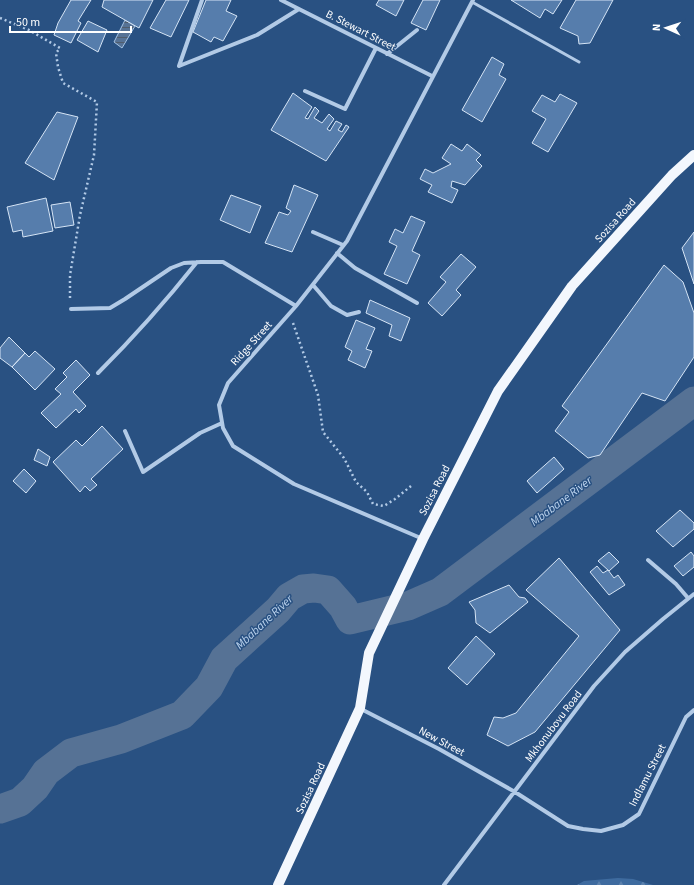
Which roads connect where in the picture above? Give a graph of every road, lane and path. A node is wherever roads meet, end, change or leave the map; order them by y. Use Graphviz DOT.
graph roads {
  1 [pos="202,0"];
  2 [pos="281,0"];
  3 [pos="472,1"];
  4 [pos="299,9"];
  5 [pos="0,18"];
  6 [pos="417,30"];
  7 [pos="376,48"];
  8 [pos="387,54"];
  9 [pos="579,62"];
  10 [pos="432,76"];
  11 [pos="305,91"];
  12 [pos="694,155"];
  13 [pos="313,232"];
  14 [pos="343,245"];
  15 [pos="337,253"];
  16 [pos="197,262"];
  17 [pos="313,285"];
  18 [pos="417,303"];
  19 [pos="296,306"];
  20 [pos="71,309"];
  21 [pos="359,312"];
  22 [pos="290,313"];
  23 [pos="98,373"];
  24 [pos="222,423"];
  25 [pos="125,431"];
  26 [pos="411,486"];
  27 [pos="423,539"];
  28 [pos="648,560"];
  29 [pos="694,594"];
  30 [pos="688,598"];
  31 [pos="360,708"];
  32 [pos="694,710"];
  33 [pos="515,792"];
  34 [pos="278,885"];
  35 [pos="444,885"];
  1 -- 4 [label="street"];
  2 -- 4 [label="street, B. Stewart Street"];
  3 -- 9 [label="lane"];
  3 -- 10 [label="street, Ridge Street"];
  4 -- 7 [label="street, B. Stewart Street"];
  5 -- 20 [label="path"];
  6 -- 8 [label="street"];
  7 -- 8 [label="street, B. Stewart Street"];
  7 -- 11 [label="street"];
  8 -- 10 [label="street, B. Stewart Street"];
  10 -- 14 [label="street, Ridge Street"];
  12 -- 27 [label="main road, Sozisa Road"];
  13 -- 14 [label="street"];
  14 -- 15 [label="street, Ridge Street"];
  15 -- 17 [label="street, Ridge Street"];
  15 -- 18 [label="street"];
  16 -- 19 [label="street"];
  16 -- 20 [label="street"];
  16 -- 23 [label="street"];
  17 -- 19 [label="street, Ridge Street"];
  17 -- 21 [label="street"];
  19 -- 22 [label="street, Ridge Street"];
  22 -- 24 [label="street, Ridge Street"];
  22 -- 26 [label="path"];
  24 -- 25 [label="street"];
  24 -- 27 [label="street, Ridge Street"];
  27 -- 31 [label="main road, Sozisa Road"];
  28 -- 30 [label="street"];
  29 -- 30 [label="street, Mkhonubovu Road"];
  30 -- 33 [label="street, Mkhonubovu Road"];
  31 -- 33 [label="street, New Street"];
  31 -- 34 [label="main road, Sozisa Road"];
  32 -- 33 [label="street, Indlamu Street"];
  33 -- 35 [label="street, Mkhonubovu Road"];
}
